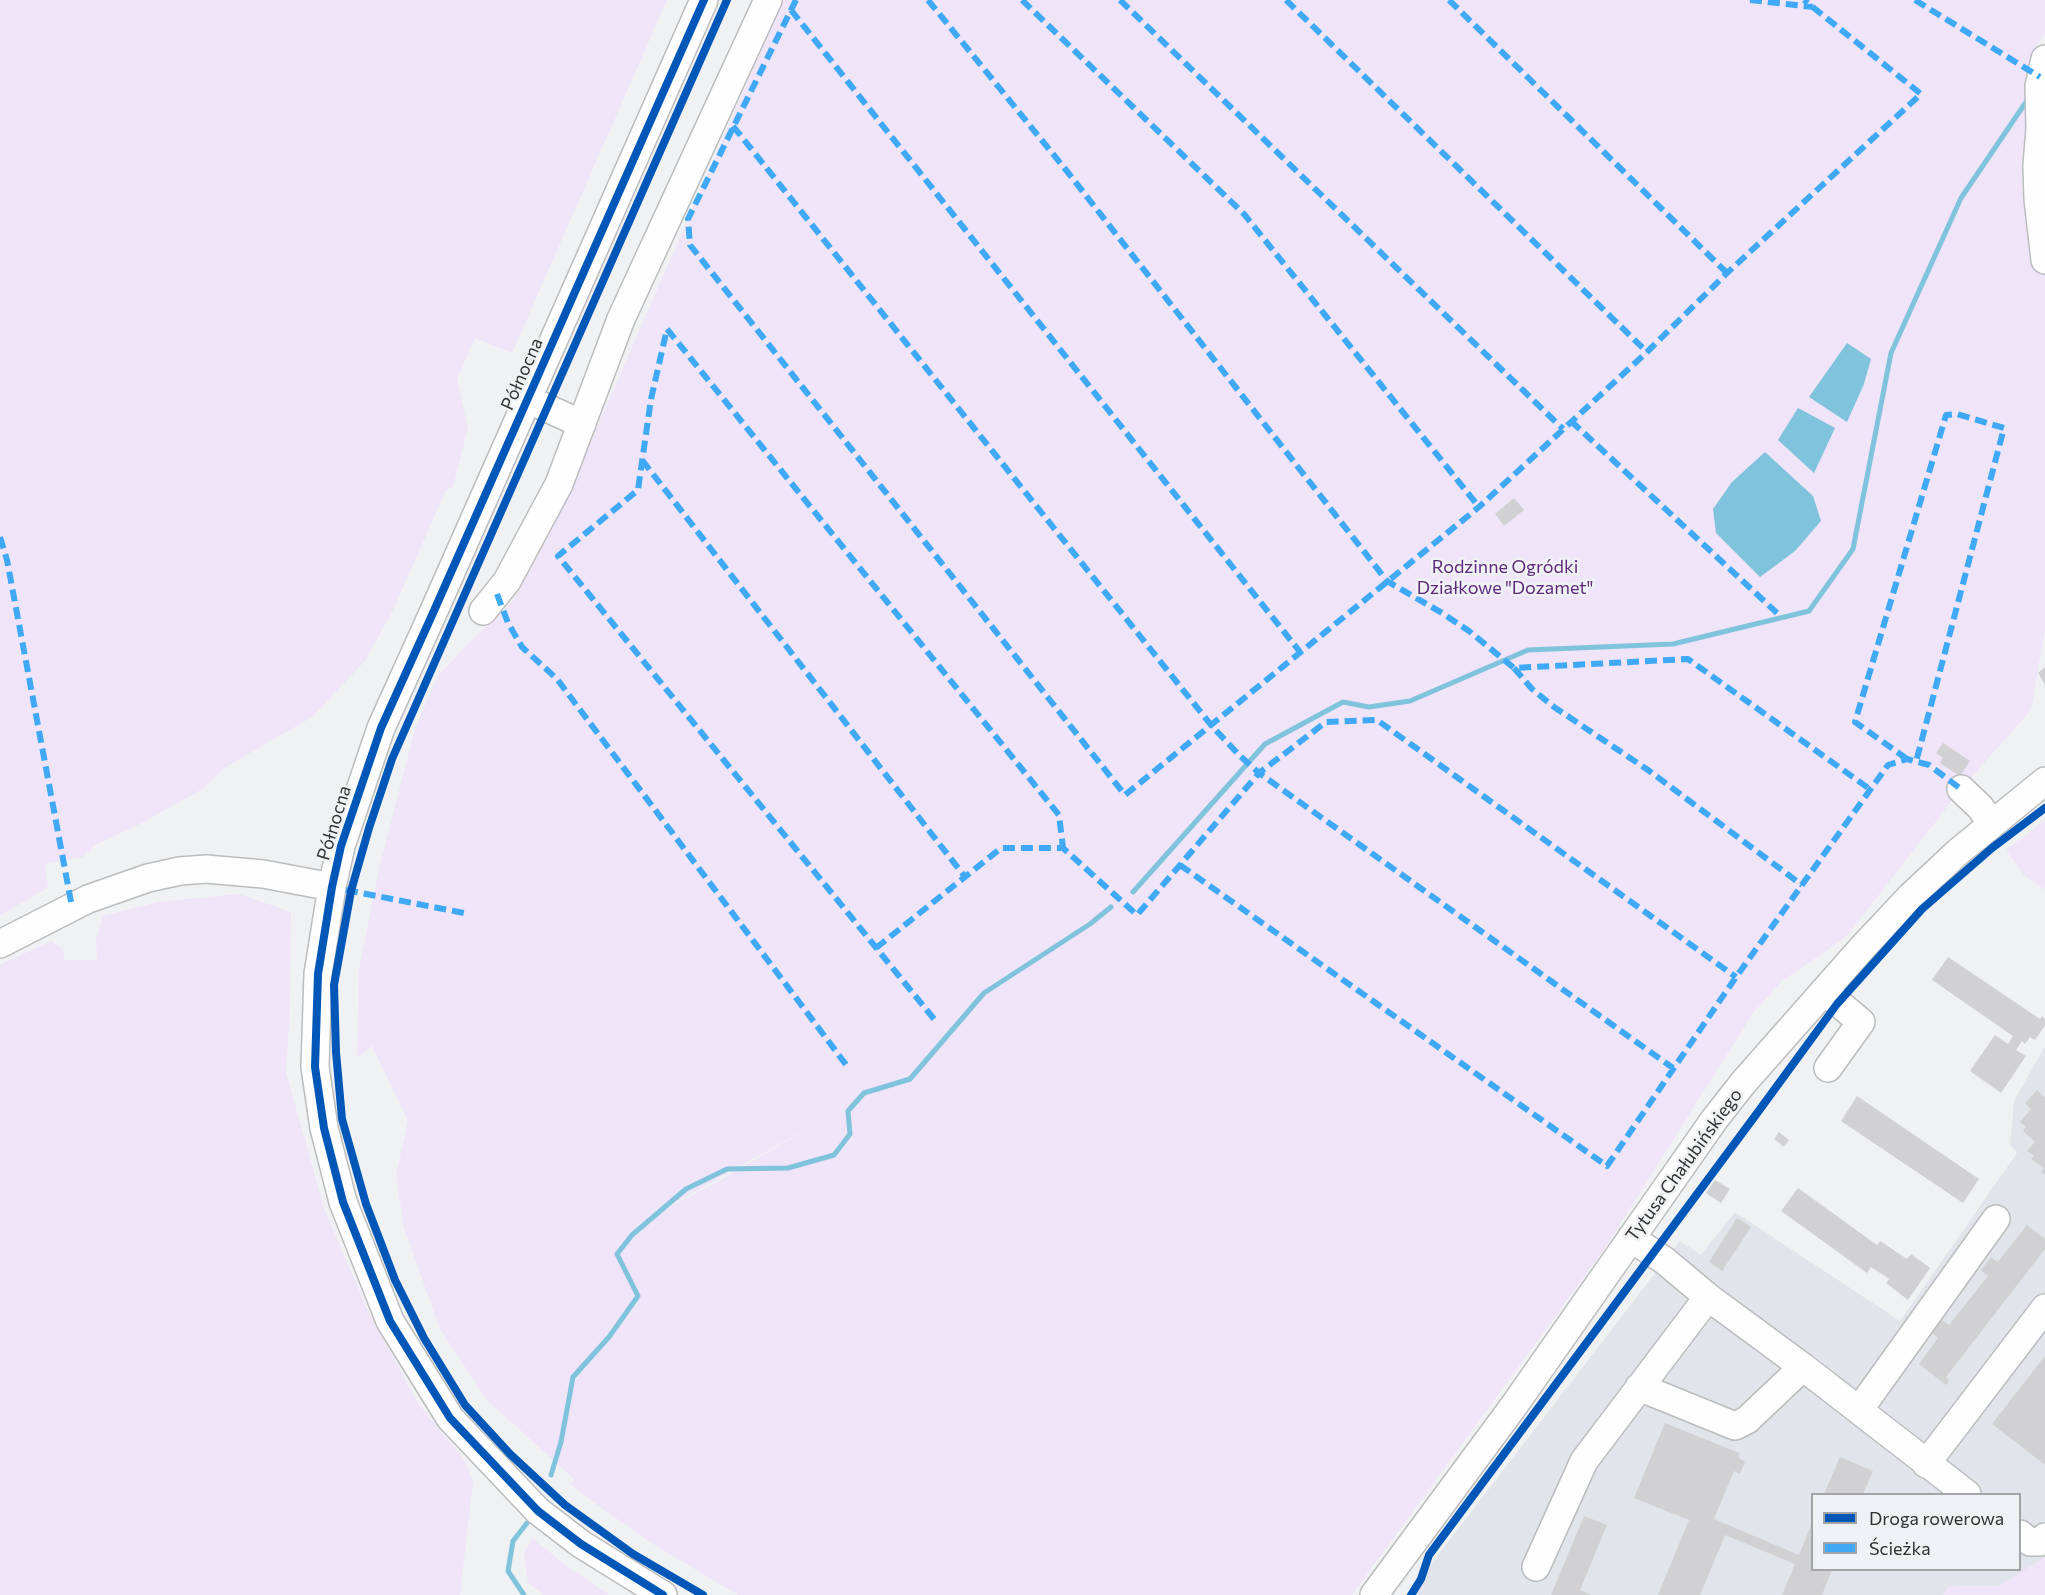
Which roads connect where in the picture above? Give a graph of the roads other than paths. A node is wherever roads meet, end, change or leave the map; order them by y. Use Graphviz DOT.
graph roads {
  1 [pos="704,0"];
  2 [pos="768,0"];
  3 [pos="2045,59"];
  4 [pos="2045,260"];
  5 [pos="527,399"];
  6 [pos="582,424"];
  7 [pos="483,611"];
  8 [pos="2045,781"];
  9 [pos="1960,789"];
  10 [pos="1992,824"];
  11 [pos="332,887"];
  12 [pos="0,944"];
  13 [pos="1824,992"];
  14 [pos="1828,1068"];
  15 [pos="1996,1219"];
  16 [pos="1631,1238"];
  17 [pos="1708,1297"];
  18 [pos="2045,1308"];
  19 [pos="1803,1367"];
  20 [pos="1639,1387"];
  21 [pos="1859,1410"];
  22 [pos="1926,1464"];
  23 [pos="1966,1493"];
  24 [pos="2021,1535"];
  25 [pos="2045,1537"];
  26 [pos="1536,1567"];
  27 [pos="663,1595"];
  28 [pos="1374,1595"];
  1 -- 5 [label="street, Północna"];
  2 -- 6 [label="street"];
  3 -- 4 [label="street"];
  5 -- 6 [label="street"];
  5 -- 11 [label="street, Północna"];
  6 -- 7 [label="street"];
  8 -- 10 [label="street, Tytusa Chałubińskiego"];
  9 -- 10 [label="street"];
  10 -- 13 [label="street, Tytusa Chałubińskiego"];
  11 -- 12 [label="street"];
  11 -- 27 [label="street, Północna"];
  13 -- 14 [label="street"];
  13 -- 16 [label="street, Tytusa Chałubińskiego"];
  15 -- 21 [label="street"];
  16 -- 17 [label="street"];
  16 -- 28 [label="street, Tytusa Chałubińskiego"];
  17 -- 19 [label="street"];
  17 -- 20 [label="street"];
  18 -- 22 [label="street"];
  19 -- 20 [label="street"];
  19 -- 21 [label="street"];
  20 -- 26 [label="street"];
  21 -- 22 [label="street"];
  22 -- 23 [label="street"];
  24 -- 25 [label="street"];
}
